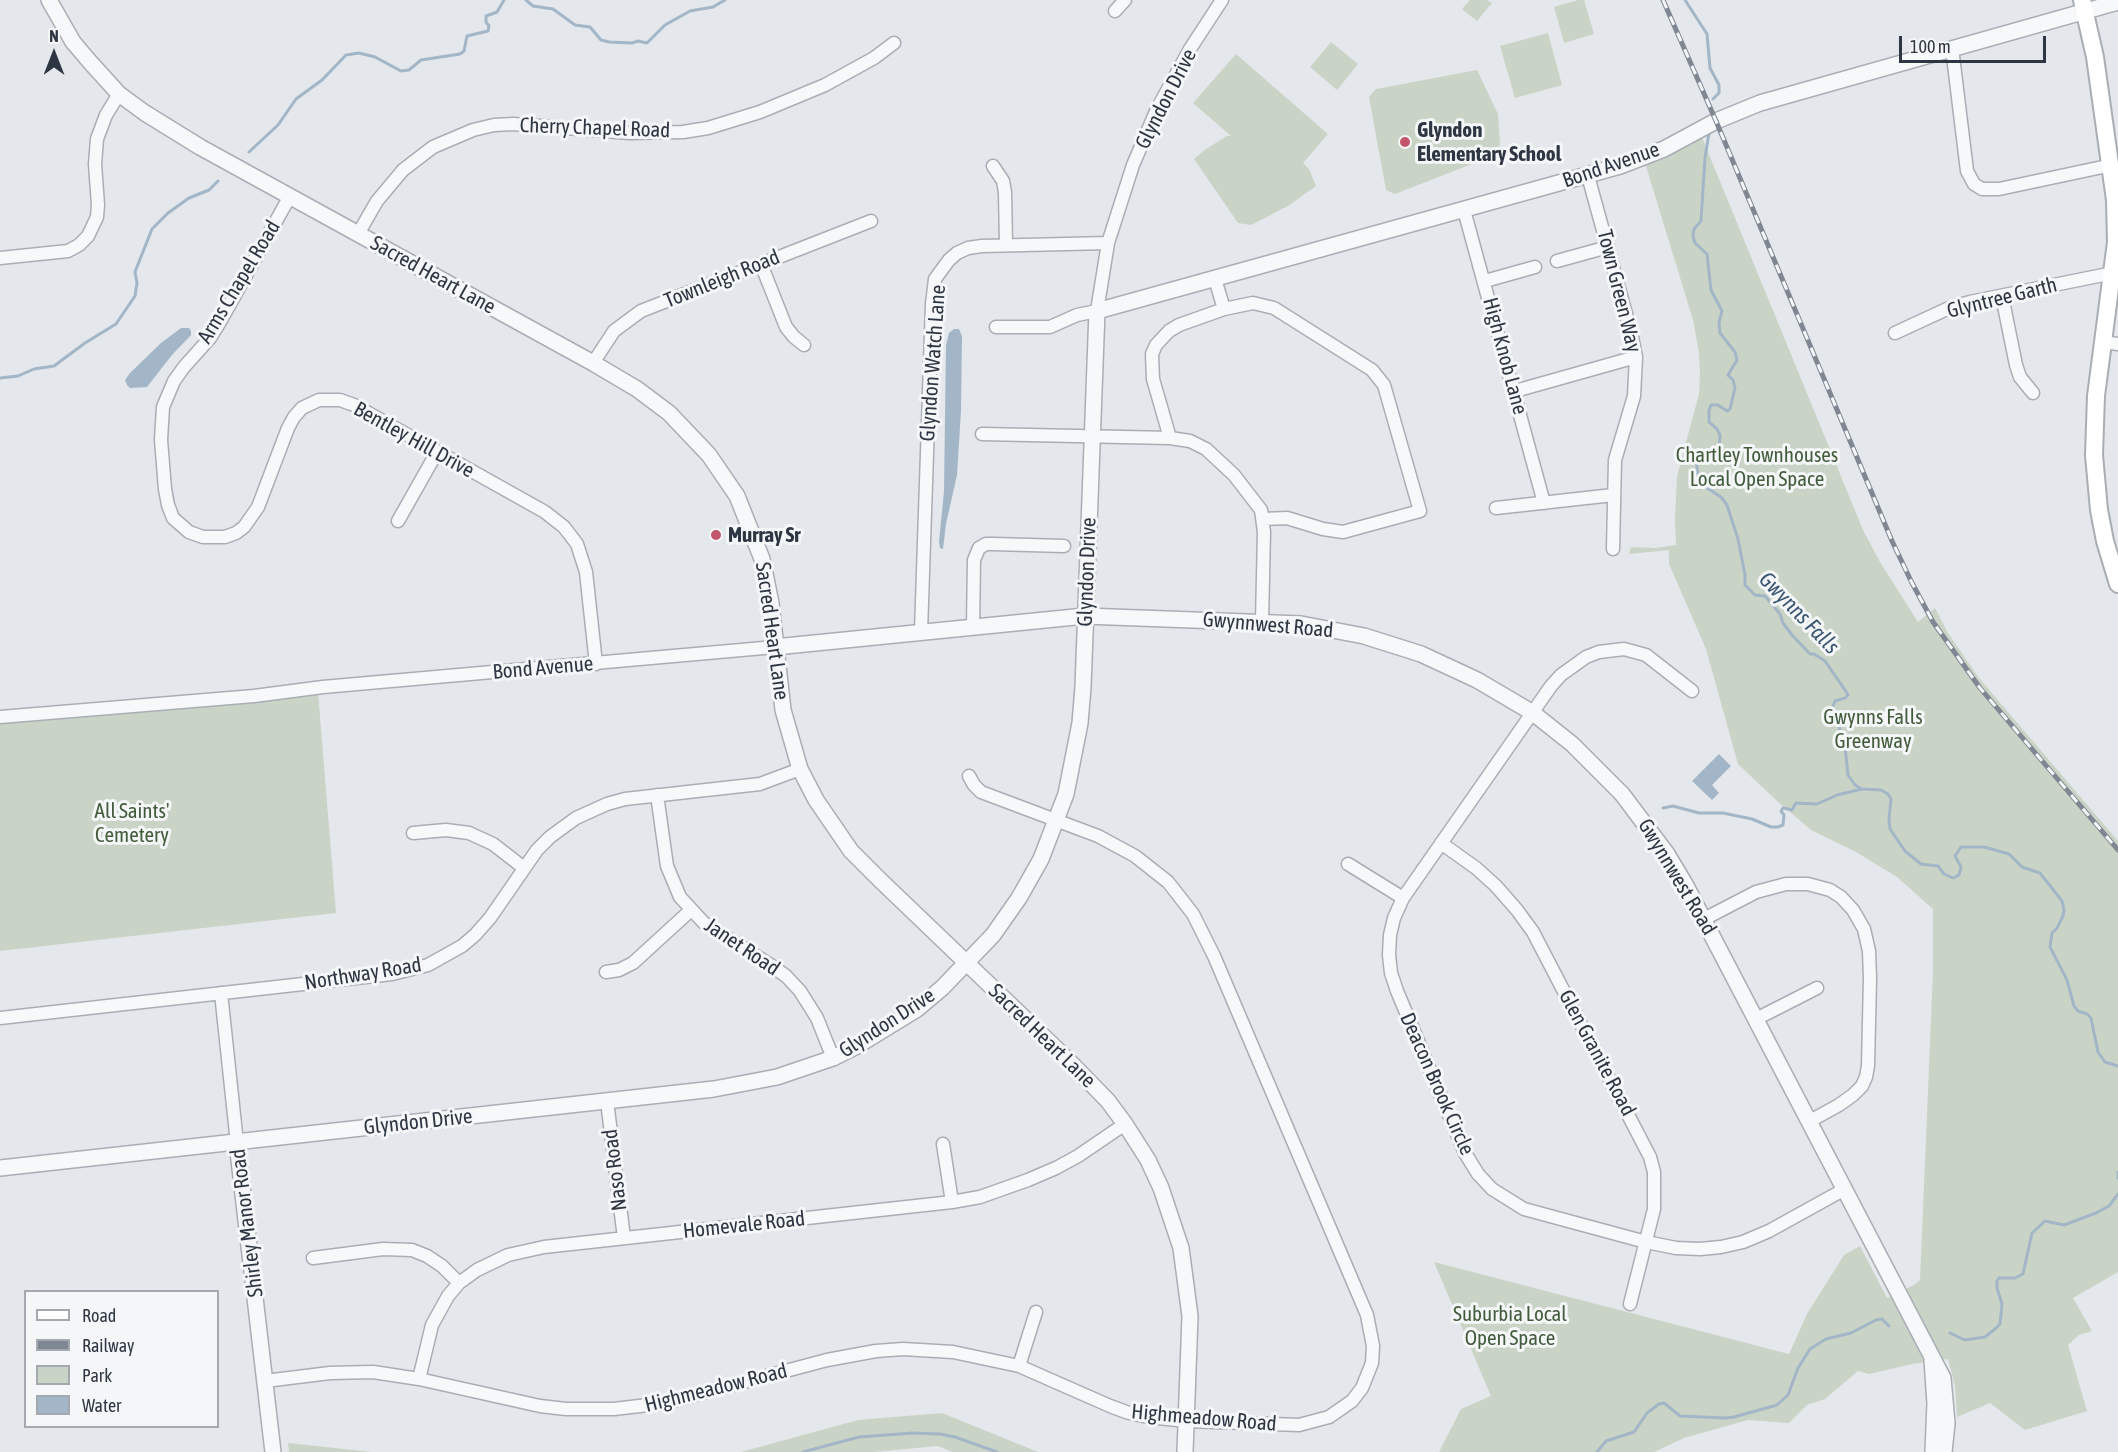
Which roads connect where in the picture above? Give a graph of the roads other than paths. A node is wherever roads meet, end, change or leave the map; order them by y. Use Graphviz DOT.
graph roads {
  1 [pos="49,0"];
  2 [pos="1125,0"];
  3 [pos="1222,0"];
  4 [pos="2118,2"];
  5 [pos="2084,5"];
  6 [pos="1116,11"];
  7 [pos="894,43"];
  8 [pos="1952,48"];
  9 [pos="119,94"];
  10 [pos="2112,165"];
  11 [pos="993,166"];
  12 [pos="1588,176"];
  13 [pos="290,196"];
  14 [pos="1464,210"];
  15 [pos="870,220"];
  16 [pos="358,234"];
  17 [pos="1108,243"];
  18 [pos="1006,246"];
  19 [pos="1608,247"];
  20 [pos="0,258"];
  21 [pos="1557,261"];
  22 [pos="761,264"];
  23 [pos="1535,267"];
  24 [pos="2113,273"];
  25 [pos="1215,279"];
  26 [pos="1485,281"];
  27 [pos="2002,296"];
  28 [pos="1224,309"];
  29 [pos="1097,310"];
  30 [pos="996,327"];
  31 [pos="1895,333"];
  32 [pos="2111,343"];
  33 [pos="804,345"];
  34 [pos="1636,357"];
  35 [pos="593,363"];
  36 [pos="1515,391"];
  37 [pos="2033,393"];
  38 [pos="982,434"];
  39 [pos="1092,436"];
  40 [pos="1170,438"];
  41 [pos="437,452"];
  42 [pos="1613,495"];
  43 [pos="1544,502"];
  44 [pos="1496,508"];
  45 [pos="1263,519"];
  46 [pos="398,521"];
  47 [pos="189,532"];
  48 [pos="1064,546"];
  49 [pos="1613,549"];
  50 [pos="2118,585"];
  51 [pos="1085,616"];
  52 [pos="1262,621"];
  53 [pos="973,627"];
  54 [pos="921,632"];
  55 [pos="776,647"];
  56 [pos="596,664"];
  57 [pos="1692,691"];
  58 [pos="1533,713"];
  59 [pos="0,717"];
  60 [pos="800,769"];
  61 [pos="969,776"];
  62 [pos="657,795"];
  63 [pos="1057,821"];
  64 [pos="413,833"];
  65 [pos="1441,843"];
  66 [pos="1348,864"];
  67 [pos="524,868"];
  68 [pos="1403,898"];
  69 [pos="691,910"];
  70 [pos="1704,919"];
  71 [pos="966,964"];
  72 [pos="606,972"];
  73 [pos="1817,988"];
  74 [pos="221,993"];
  75 [pos="0,1018"];
  76 [pos="1756,1019"];
  77 [pos="833,1058"];
  78 [pos="607,1101"];
  79 [pos="1810,1121"];
  80 [pos="1125,1124"];
  81 [pos="237,1143"];
  82 [pos="943,1144"];
  83 [pos="0,1168"];
  84 [pos="1845,1189"];
  85 [pos="952,1202"];
  86 [pos="624,1238"];
  87 [pos="1646,1242"];
  88 [pos="313,1258"];
  89 [pos="459,1283"];
  90 [pos="1630,1304"];
  91 [pos="1036,1312"];
  92 [pos="1932,1357"];
  93 [pos="1019,1366"];
  94 [pos="419,1379"];
  95 [pos="266,1382"];
  96 [pos="1186,1420"];
  97 [pos="273,1452"];
  98 [pos="1185,1452"];
  99 [pos="1933,1452"];
  100 [pos="1944,1452"];
  1 -- 9 [label="street, Sacred Heart Lane"];
  2 -- 6 [label="street"];
  3 -- 17 [label="street, Glyndon Drive"];
  4 -- 5 [label="street, Bond Avenue"];
  5 -- 8 [label="street, Bond Avenue"];
  5 -- 10 [label="main road"];
  7 -- 16 [label="street, Cherry Chapel Road"];
  8 -- 10 [label="street"];
  8 -- 12 [label="street, Bond Avenue"];
  9 -- 13 [label="street, Sacred Heart Lane"];
  9 -- 20 [label="street"];
  10 -- 24 [label="main road"];
  11 -- 18 [label="street"];
  12 -- 14 [label="street, Bond Avenue"];
  12 -- 19 [label="street, Town Green Way"];
  13 -- 16 [label="street, Sacred Heart Lane"];
  13 -- 47 [label="street, Arms Chapel Road"];
  14 -- 25 [label="street, Bond Avenue"];
  14 -- 26 [label="street, High Knob Lane"];
  15 -- 22 [label="street, Townleigh Road"];
  16 -- 35 [label="street, Sacred Heart Lane"];
  17 -- 18 [label="street, Glyndon Watch Lane"];
  17 -- 29 [label="street, Glyndon Drive"];
  18 -- 54 [label="street, Glyndon Watch Lane"];
  19 -- 21 [label="street"];
  19 -- 34 [label="street, Town Green Way"];
  22 -- 33 [label="street"];
  22 -- 35 [label="street, Townleigh Road"];
  23 -- 26 [label="street"];
  24 -- 27 [label="street, Glyntree Garth"];
  24 -- 32 [label="main road"];
  25 -- 28 [label="street"];
  25 -- 29 [label="street, Bond Avenue"];
  26 -- 36 [label="street, High Knob Lane"];
  27 -- 31 [label="street, Glyntree Garth"];
  27 -- 37 [label="street"];
  28 -- 40 [label="street"];
  28 -- 45 [label="street"];
  29 -- 30 [label="street"];
  29 -- 39 [label="street, Glyndon Drive"];
  32 -- 50 [label="main road"];
  34 -- 36 [label="street"];
  34 -- 42 [label="street, Town Green Way"];
  35 -- 55 [label="street, Sacred Heart Lane"];
  36 -- 43 [label="street, High Knob Lane"];
  38 -- 39 [label="street"];
  39 -- 40 [label="street"];
  39 -- 51 [label="street, Glyndon Drive"];
  40 -- 45 [label="street"];
  41 -- 46 [label="street"];
  41 -- 47 [label="street, Bentley Hill Drive"];
  41 -- 56 [label="street, Bentley Hill Drive"];
  42 -- 43 [label="street"];
  42 -- 49 [label="street, Town Green Way"];
  43 -- 44 [label="street"];
  45 -- 52 [label="street"];
  48 -- 53 [label="street"];
  51 -- 52 [label="street, Gwynnwest Road"];
  51 -- 53 [label="street, Bond Avenue"];
  51 -- 63 [label="street, Glyndon Drive"];
  52 -- 58 [label="street, Gwynnwest Road"];
  53 -- 54 [label="street, Bond Avenue"];
  54 -- 55 [label="street, Bond Avenue"];
  55 -- 56 [label="street, Bond Avenue"];
  55 -- 60 [label="street, Sacred Heart Lane"];
  56 -- 59 [label="street, Bond Avenue"];
  57 -- 58 [label="street, Deacon Brook Circle"];
  58 -- 65 [label="street, Deacon Brook Circle"];
  58 -- 70 [label="street, Gwynnwest Road"];
  60 -- 62 [label="street, Northway Road"];
  60 -- 71 [label="street, Sacred Heart Lane"];
  61 -- 63 [label="street, Highmeadow Road"];
  62 -- 67 [label="street, Northway Road"];
  62 -- 69 [label="street, Janet Road"];
  63 -- 71 [label="street, Glyndon Drive"];
  63 -- 96 [label="street, Highmeadow Road"];
  64 -- 67 [label="street"];
  65 -- 68 [label="street, Deacon Brook Circle"];
  65 -- 87 [label="street, Glen Granite Road"];
  66 -- 68 [label="street"];
  67 -- 74 [label="street, Northway Road"];
  68 -- 87 [label="street, Deacon Brook Circle"];
  69 -- 72 [label="street"];
  69 -- 77 [label="street, Janet Road"];
  70 -- 76 [label="street, Gwynnwest Road"];
  70 -- 79 [label="street"];
  71 -- 77 [label="street, Glyndon Drive"];
  71 -- 80 [label="street, Sacred Heart Lane"];
  73 -- 76 [label="street"];
  74 -- 75 [label="street, Northway Road"];
  74 -- 81 [label="street, Shirley Manor Road"];
  76 -- 79 [label="street, Gwynnwest Road"];
  77 -- 78 [label="street, Glyndon Drive"];
  78 -- 81 [label="street, Glyndon Drive"];
  78 -- 86 [label="street, Naso Road"];
  79 -- 84 [label="street, Gwynnwest Road"];
  80 -- 85 [label="street, Homevale Road"];
  80 -- 96 [label="street, Sacred Heart Lane"];
  81 -- 83 [label="street, Glyndon Drive"];
  81 -- 95 [label="street, Shirley Manor Road"];
  82 -- 85 [label="street"];
  84 -- 87 [label="street, Deacon Brook Circle"];
  84 -- 92 [label="street, Gwynnwest Road"];
  85 -- 86 [label="street, Homevale Road"];
  86 -- 89 [label="street, Homevale Road"];
  87 -- 90 [label="street, Glen Granite Road"];
  88 -- 89 [label="street"];
  89 -- 94 [label="street, Homevale Road"];
  91 -- 93 [label="street"];
  92 -- 99 [label="street, Gwynnwest Road"];
  92 -- 100 [label="street, Gwynnwest Road"];
  93 -- 94 [label="street, Highmeadow Road"];
  93 -- 96 [label="street, Highmeadow Road"];
  94 -- 95 [label="street, Highmeadow Road"];
  95 -- 97 [label="street, Shirley Manor Road"];
  96 -- 98 [label="street, Sacred Heart Lane"];
}
